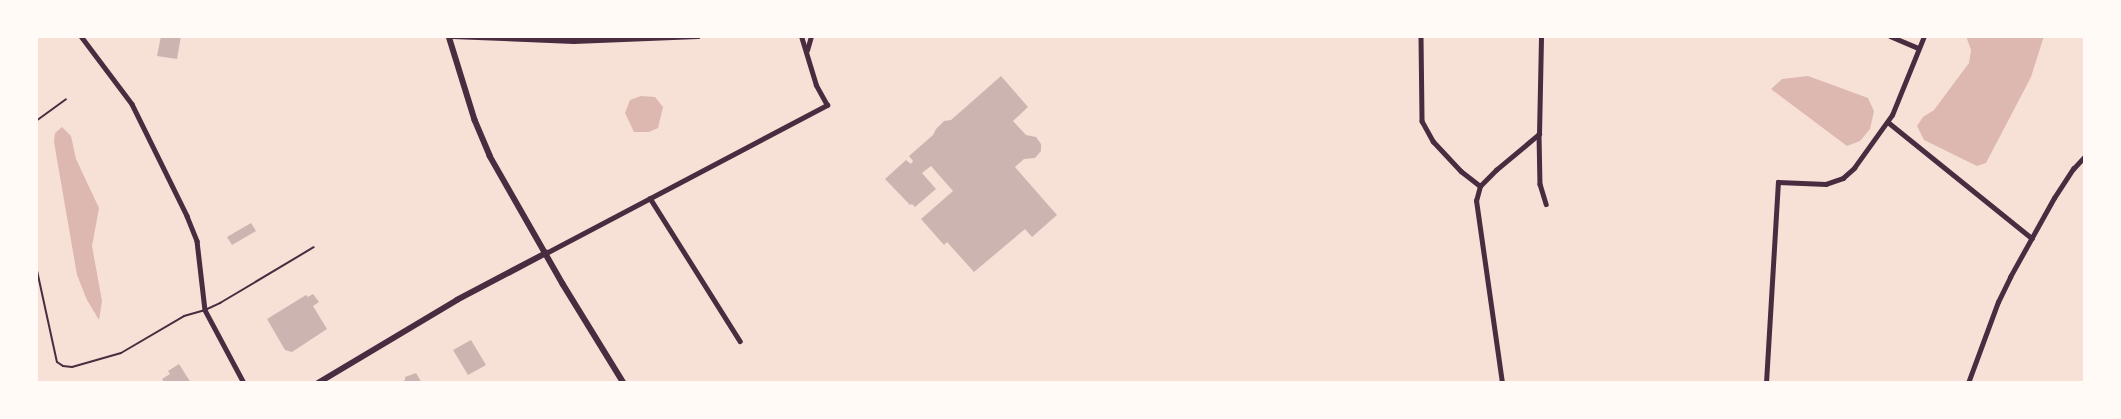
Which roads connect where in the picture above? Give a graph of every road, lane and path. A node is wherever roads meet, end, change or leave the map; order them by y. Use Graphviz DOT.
graph roads {
  1 [pos="82,36"];
  2 [pos="451,36"];
  3 [pos="698,36"];
  4 [pos="801,36"];
  5 [pos="811,36"];
  6 [pos="1421,36"];
  7 [pos="1541,36"];
  8 [pos="1890,36"];
  9 [pos="1924,36"];
  10 [pos="1918,48"];
  11 [pos="807,50"];
  12 [pos="66,98"];
  13 [pos="36,121"];
  14 [pos="1888,122"];
  15 [pos="1539,134"];
  16 [pos="2085,156"];
  17 [pos="1480,186"];
  18 [pos="650,198"];
  19 [pos="1546,204"];
  20 [pos="2032,238"];
  21 [pos="314,247"];
  22 [pos="546,252"];
  23 [pos="36,266"];
  24 [pos="205,310"];
  25 [pos="740,341"];
  26 [pos="244,383"];
  27 [pos="318,383"];
  28 [pos="624,383"];
  29 [pos="1502,383"];
  30 [pos="1766,383"];
  31 [pos="1968,383"];
  1 -- 24 [label="street"];
  2 -- 3 [label="main road"];
  2 -- 22 [label="main road"];
  4 -- 11 [label="street"];
  5 -- 11 [label="street"];
  6 -- 17 [label="street"];
  7 -- 15 [label="street"];
  8 -- 10 [label="street"];
  9 -- 10 [label="street"];
  10 -- 14 [label="street"];
  11 -- 18 [label="street"];
  12 -- 13 [label="lane"];
  14 -- 20 [label="street"];
  14 -- 30 [label="street"];
  15 -- 17 [label="street"];
  15 -- 19 [label="street"];
  16 -- 20 [label="street"];
  17 -- 29 [label="street"];
  18 -- 22 [label="street"];
  18 -- 25 [label="street"];
  20 -- 31 [label="street"];
  21 -- 24 [label="lane"];
  22 -- 27 [label="main road"];
  22 -- 28 [label="main road"];
  23 -- 24 [label="lane"];
  24 -- 26 [label="street"];
}
